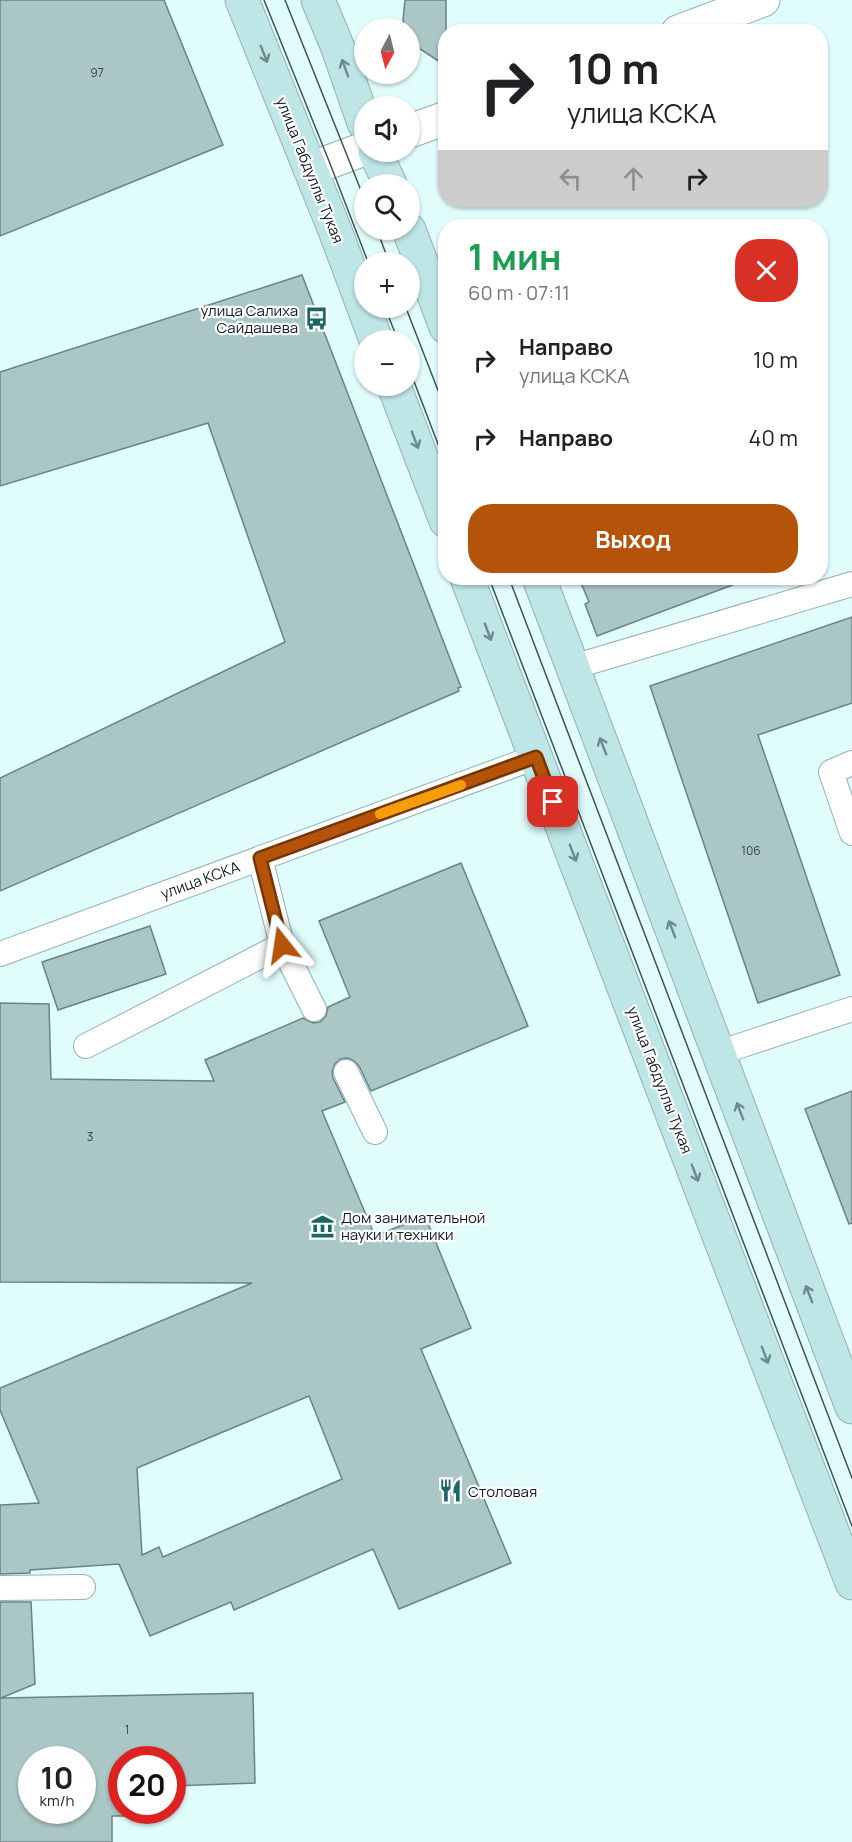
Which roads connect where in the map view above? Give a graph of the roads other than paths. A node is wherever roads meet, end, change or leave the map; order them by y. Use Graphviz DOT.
graph roads {
  1 [pos="242,0"];
  2 [pos="318,0"];
  3 [pos="763,0"];
  4 [pos="699,24"];
  5 [pos="355,96"];
  6 [pos="438,120"];
  7 [pos="420,127"];
  8 [pos="354,153"];
  9 [pos="310,169"];
  10 [pos="413,240"];
  11 [pos="438,306"];
  12 [pos="372,330"];
  13 [pos="398,396"];
  14 [pos="438,500"];
  15 [pos="852,584"];
  16 [pos="470,585"];
  17 [pos="543,585"];
  18 [pos="573,667"];
  19 [pos="536,757"];
  20 [pos="852,763"];
  21 [pos="852,833"];
  22 [pos="260,858"];
  23 [pos="282,945"];
  24 [pos="0,954"];
  25 [pos="314,1009"];
  26 [pos="852,1009"];
  27 [pos="86,1046"];
  28 [pos="718,1053"];
  29 [pos="346,1072"];
  30 [pos="375,1131"];
  31 [pos="852,1407"];
  32 [pos="852,1583"];
  33 [pos="83,1587"];
  34 [pos="0,1588"];
  1 -- 9 [label="main road, улица Габдуллы Тукая, one-way"];
  5 -- 2 [label="main road, one-way"];
  3 -- 4 [label="street"];
  6 -- 7 [label="street"];
  8 -- 9 [label="street"];
  9 -- 12 [label="main road, улица Габдуллы Тукая"];
  10 -- 11 [label="main road"];
  13 -- 14 [label="main road, one-way"];
  15 -- 18 [label="lane"];
  16 -- 19 [label="main road, улица Габдуллы Тукая, one-way"];
  17 -- 18 [label="main road"];
  28 -- 18 [label="main road, one-way"];
  19 -- 22 [label="lane, улица КСКА"];
  19 -- 32 [label="main road, улица Габдуллы Тукая, one-way"];
  20 -- 21 [label="lane"];
  22 -- 23 [label="lane"];
  22 -- 24 [label="lane, улица КСКА"];
  23 -- 25 [label="lane"];
  23 -- 27 [label="lane"];
  26 -- 28 [label="lane"];
  31 -- 28 [label="main road, one-way"];
  29 -- 30 [label="lane"];
  33 -- 34 [label="lane"];
}
